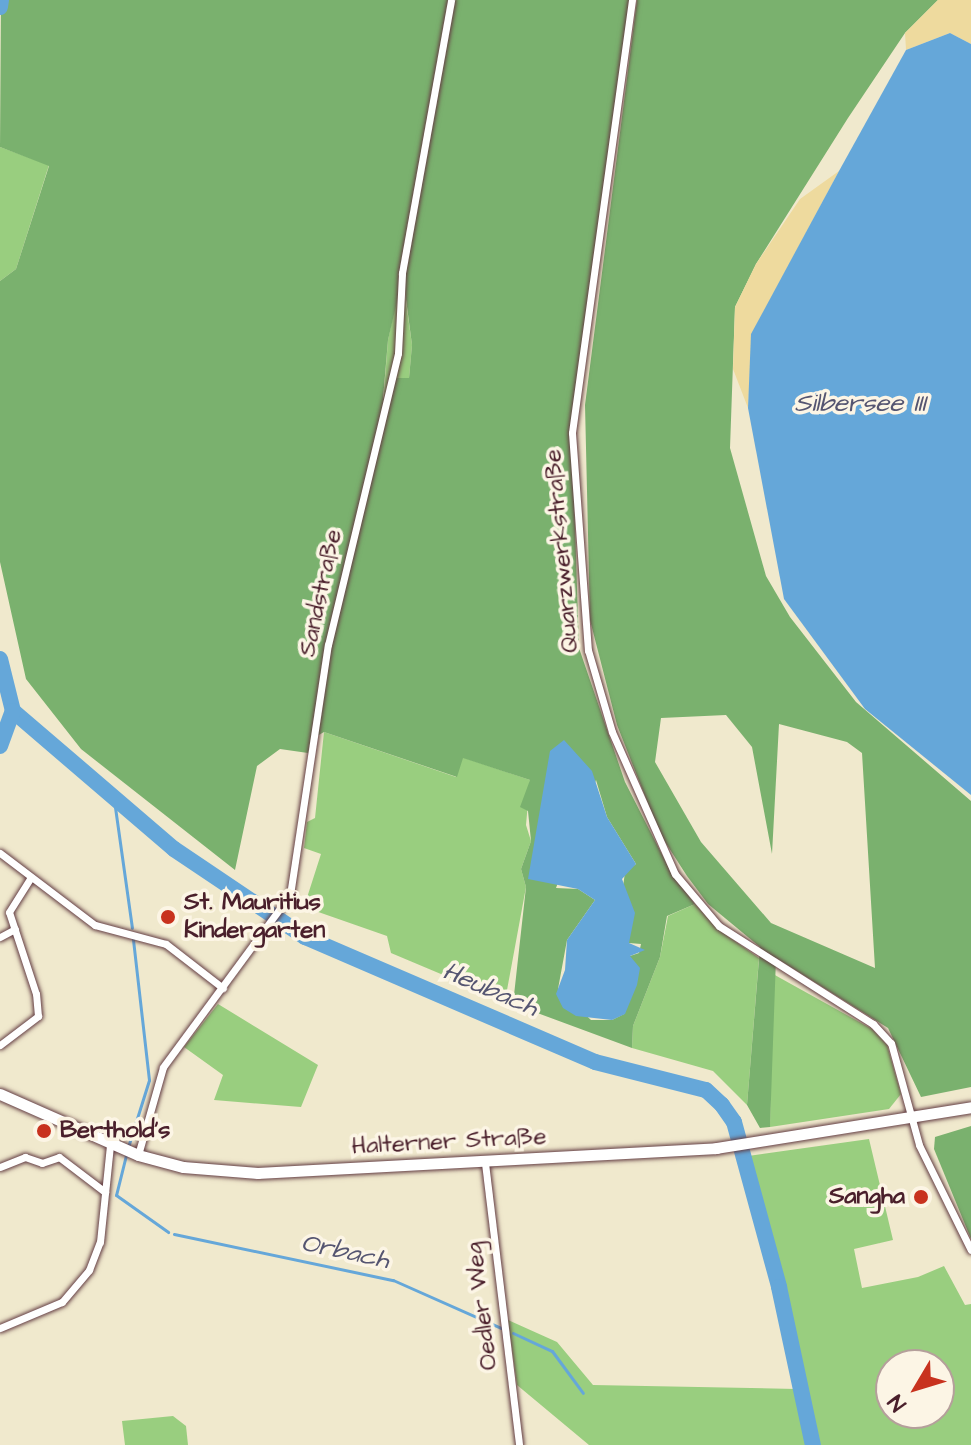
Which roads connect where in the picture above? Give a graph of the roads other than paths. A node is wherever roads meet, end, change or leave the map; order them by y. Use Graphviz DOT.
graph roads {
  1 [pos="451,0"];
  2 [pos="632,0"];
  3 [pos="0,853"];
  4 [pos="31,877"];
  5 [pos="15,929"];
  6 [pos="0,937"];
  7 [pos="223,988"];
  8 [pos="0,1045"];
  9 [pos="0,1094"];
  10 [pos="971,1107"];
  11 [pos="912,1120"];
  12 [pos="126,1150"];
  13 [pos="485,1163"];
  14 [pos="0,1167"];
  15 [pos="105,1192"];
  16 [pos="971,1250"];
  17 [pos="0,1328"];
  18 [pos="519,1445"];
  1 -- 7 [label="street, Sandstraße"];
  2 -- 11 [label="street, Quarzwerkstraße"];
  3 -- 4 [label="street"];
  4 -- 5 [label="street"];
  4 -- 7 [label="street"];
  5 -- 6 [label="street"];
  5 -- 8 [label="street"];
  7 -- 12 [label="street, Sandstraße"];
  9 -- 12 [label="main road, Halterner Straße"];
  10 -- 11 [label="main road, Halterner Straße"];
  11 -- 13 [label="main road, Halterner Straße"];
  11 -- 16 [label="street, Quarzwerkstraße"];
  12 -- 13 [label="main road, Halterner Straße"];
  12 -- 15 [label="street, Sandstraße"];
  13 -- 18 [label="street, Oedler Weg"];
  14 -- 15 [label="street"];
  15 -- 17 [label="street, Sandstraße"];
}
